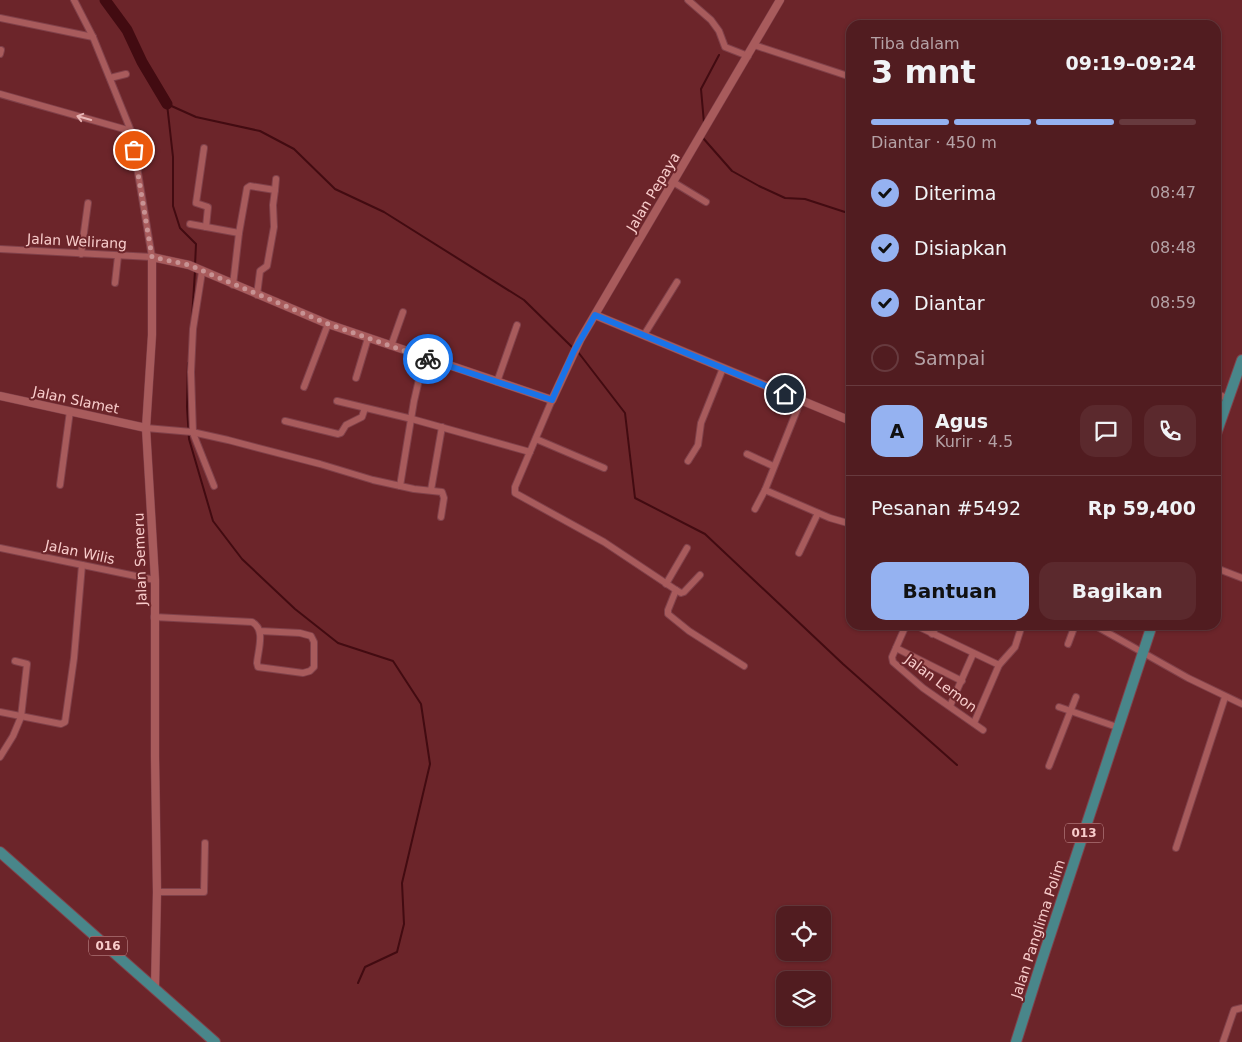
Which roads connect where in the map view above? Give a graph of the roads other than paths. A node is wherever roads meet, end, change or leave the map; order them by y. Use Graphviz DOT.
graph roads {
  1 [pos="74,0"];
  2 [pos="688,0"];
  3 [pos="780,0"];
  4 [pos="0,18"];
  5 [pos="93,37"];
  6 [pos="754,45"];
  7 [pos="748,56"];
  8 [pos="126,74"];
  9 [pos="846,75"];
  10 [pos="110,78"];
  11 [pos="0,94"];
  12 [pos="131,131"];
  13 [pos="204,148"];
  14 [pos="276,179"];
  15 [pos="673,182"];
  16 [pos="274,190"];
  17 [pos="706,202"];
  18 [pos="88,203"];
  19 [pos="190,224"];
  20 [pos="206,227"];
  21 [pos="239,233"];
  22 [pos="0,249"];
  23 [pos="81,254"];
  24 [pos="118,256"];
  25 [pos="152,257"];
  26 [pos="201,271"];
  27 [pos="677,282"];
  28 [pos="115,283"];
  29 [pos="233,285"];
  30 [pos="257,295"];
  31 [pos="404,312"];
  32 [pos="595,315"];
  33 [pos="328,324"];
  34 [pos="517,325"];
  35 [pos="644,335"];
  36 [pos="368,338"];
  37 [pos="391,346"];
  38 [pos="424,358"];
  39 [pos="1242,360"];
  40 [pos="723,368"];
  41 [pos="356,378"];
  42 [pos="1239,380"];
  43 [pos="497,382"];
  44 [pos="304,387"];
  45 [pos="0,396"];
  46 [pos="1221,396"];
  47 [pos="1228,399"];
  48 [pos="552,400"];
  49 [pos="801,400"];
  50 [pos="338,401"];
  51 [pos="366,408"];
  52 [pos="70,411"];
  53 [pos="846,418"];
  54 [pos="412,419"];
  55 [pos="1221,419"];
  56 [pos="285,421"];
  57 [pos="442,427"];
  58 [pos="146,428"];
  59 [pos="192,433"];
  60 [pos="536,439"];
  61 [pos="530,452"];
  62 [pos="747,454"];
  63 [pos="688,461"];
  64 [pos="773,466"];
  65 [pos="604,468"];
  66 [pos="60,485"];
  67 [pos="214,486"];
  68 [pos="400,486"];
  69 [pos="431,490"];
  70 [pos="765,490"];
  71 [pos="755,509"];
  72 [pos="818,513"];
  73 [pos="442,517"];
  74 [pos="846,523"];
  75 [pos="0,548"];
  76 [pos="686,548"];
  77 [pos="799,553"];
  78 [pos="82,565"];
  79 [pos="1221,570"];
  80 [pos="700,575"];
  81 [pos="1242,578"];
  82 [pos="155,580"];
  83 [pos="666,584"];
  84 [pos="676,590"];
  85 [pos="154,617"];
  86 [pos="904,630"];
  87 [pos="924,630"];
  88 [pos="934,630"];
  89 [pos="1020,630"];
  90 [pos="1073,630"];
  91 [pos="1103,630"];
  92 [pos="1150,630"];
  93 [pos="260,631"];
  94 [pos="932,634"];
  95 [pos="1068,644"];
  96 [pos="896,648"];
  97 [pos="1143,652"];
  98 [pos="973,654"];
  99 [pos="15,661"];
  100 [pos="999,665"];
  101 [pos="744,666"];
  102 [pos="962,680"];
  103 [pos="1076,697"];
  104 [pos="1225,697"];
  105 [pos="1242,704"];
  106 [pos="950,706"];
  107 [pos="1059,707"];
  108 [pos="1070,710"];
  109 [pos="0,712"];
  110 [pos="21,717"];
  111 [pos="974,723"];
  112 [pos="1117,727"];
  113 [pos="983,730"];
  114 [pos="0,758"];
  115 [pos="1049,766"];
  116 [pos="205,842"];
  117 [pos="1176,848"];
  118 [pos="0,852"];
  119 [pos="157,892"];
  120 [pos="155,988"];
  121 [pos="1242,1008"];
  122 [pos="215,1042"];
  123 [pos="1016,1042"];
  124 [pos="1224,1042"];
  1 -- 5 [label="street, Jalan Semeru"];
  2 -- 7 [label="street"];
  3 -- 6 [label="street, Jalan Pepaya"];
  4 -- 5 [label="street"];
  5 -- 10 [label="street, Jalan Semeru"];
  6 -- 7 [label="street, Jalan Pepaya"];
  6 -- 9 [label="street"];
  7 -- 15 [label="street, Jalan Pepaya"];
  8 -- 10 [label="street"];
  10 -- 12 [label="street, Jalan Semeru"];
  12 -- 11 [label="street, one-way"];
  12 -- 25 [label="street, Jalan Semeru"];
  13 -- 20 [label="street"];
  14 -- 16 [label="street"];
  15 -- 17 [label="street"];
  15 -- 32 [label="street, Jalan Pepaya"];
  16 -- 21 [label="street"];
  16 -- 30 [label="street"];
  18 -- 23 [label="street"];
  19 -- 20 [label="street"];
  20 -- 21 [label="street"];
  21 -- 29 [label="street"];
  22 -- 23 [label="street, Jalan Welirang"];
  23 -- 24 [label="street, Jalan Welirang"];
  24 -- 25 [label="street, Jalan Welirang"];
  24 -- 28 [label="street"];
  25 -- 26 [label="street"];
  25 -- 58 [label="street, Jalan Semeru"];
  26 -- 29 [label="street"];
  26 -- 59 [label="street"];
  27 -- 35 [label="street"];
  29 -- 30 [label="street"];
  30 -- 33 [label="street"];
  31 -- 37 [label="street"];
  32 -- 35 [label="street"];
  32 -- 48 [label="street, Jalan Pepaya"];
  33 -- 36 [label="street"];
  33 -- 44 [label="street"];
  34 -- 43 [label="street"];
  35 -- 40 [label="street"];
  36 -- 37 [label="street"];
  36 -- 41 [label="street"];
  37 -- 38 [label="street"];
  38 -- 43 [label="street"];
  38 -- 54 [label="street"];
  39 -- 42 [label="main road"];
  40 -- 49 [label="street"];
  40 -- 63 [label="street"];
  42 -- 47 [label="main road"];
  43 -- 48 [label="street"];
  45 -- 52 [label="street, Jalan Slamet"];
  46 -- 47 [label="street"];
  47 -- 55 [label="main road"];
  48 -- 60 [label="street"];
  49 -- 53 [label="street"];
  49 -- 64 [label="street"];
  50 -- 51 [label="street"];
  51 -- 54 [label="street"];
  51 -- 56 [label="street"];
  52 -- 58 [label="street, Jalan Slamet"];
  52 -- 66 [label="street"];
  54 -- 57 [label="street"];
  54 -- 68 [label="street"];
  57 -- 61 [label="street"];
  57 -- 69 [label="street"];
  58 -- 59 [label="street"];
  58 -- 82 [label="street, Jalan Semeru"];
  59 -- 67 [label="street"];
  59 -- 68 [label="street"];
  60 -- 61 [label="street"];
  60 -- 65 [label="street"];
  61 -- 83 [label="street"];
  62 -- 64 [label="street"];
  64 -- 70 [label="street"];
  68 -- 69 [label="street"];
  69 -- 73 [label="street"];
  70 -- 71 [label="street"];
  70 -- 72 [label="street"];
  72 -- 74 [label="street"];
  72 -- 77 [label="street"];
  75 -- 78 [label="street, Jalan Wilis"];
  76 -- 83 [label="street"];
  78 -- 82 [label="street, Jalan Wilis"];
  78 -- 110 [label="street"];
  79 -- 81 [label="street"];
  80 -- 84 [label="street"];
  82 -- 85 [label="street, Jalan Semeru"];
  83 -- 84 [label="street"];
  84 -- 101 [label="street"];
  85 -- 93 [label="street"];
  85 -- 119 [label="street, Jalan Semeru"];
  86 -- 96 [label="street, Jalan Lemon"];
  87 -- 94 [label="street"];
  88 -- 94 [label="street"];
  89 -- 100 [label="street"];
  90 -- 95 [label="street"];
  91 -- 97 [label="street"];
  92 -- 97 [label="main road, Jalan Panglima Polim / 013"];
  93 -- 93 [label="street"];
  94 -- 98 [label="street"];
  96 -- 102 [label="street"];
  96 -- 106 [label="street, Jalan Lemon"];
  97 -- 104 [label="street"];
  97 -- 112 [label="main road, Jalan Panglima Polim / 013"];
  98 -- 100 [label="street"];
  98 -- 102 [label="street"];
  99 -- 110 [label="street"];
  100 -- 111 [label="street"];
  102 -- 106 [label="street"];
  103 -- 108 [label="street"];
  104 -- 105 [label="street"];
  104 -- 117 [label="street"];
  106 -- 111 [label="street, Jalan Lemon"];
  107 -- 108 [label="street"];
  108 -- 112 [label="street"];
  108 -- 115 [label="street"];
  109 -- 110 [label="street"];
  110 -- 114 [label="street"];
  111 -- 113 [label="street, Jalan Lemon"];
  112 -- 123 [label="main road, Jalan Panglima Polim / 013"];
  116 -- 119 [label="street"];
  118 -- 120 [label="main road, 016"];
  119 -- 120 [label="street, Jalan Semeru"];
  120 -- 122 [label="main road, 016"];
  121 -- 124 [label="street"];
}
